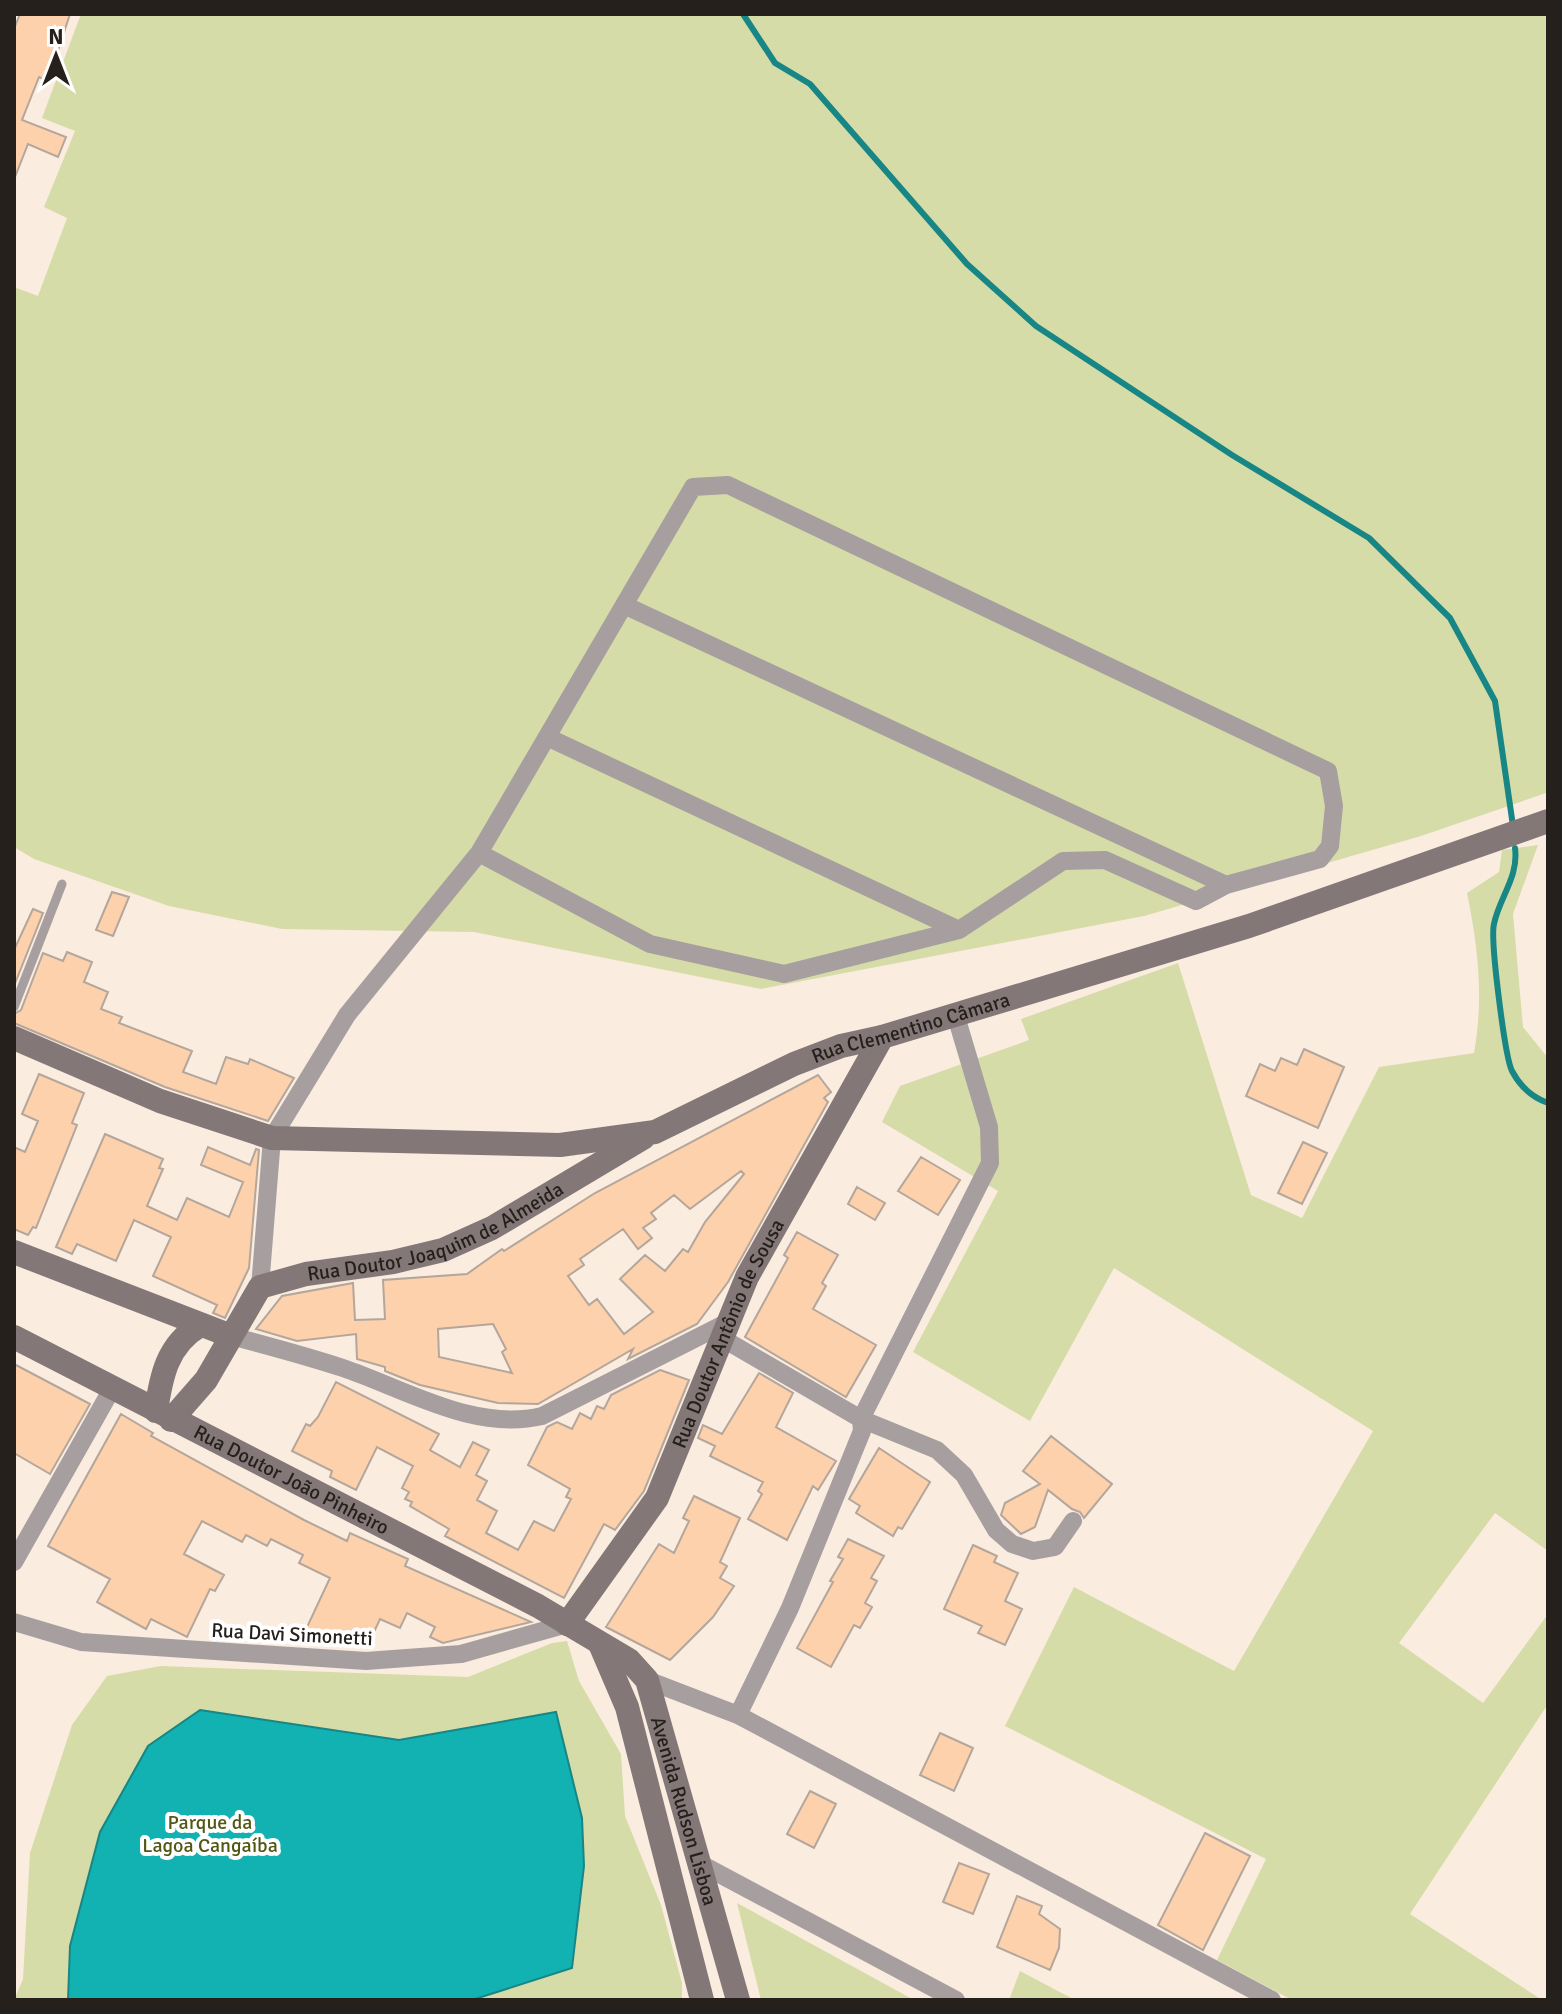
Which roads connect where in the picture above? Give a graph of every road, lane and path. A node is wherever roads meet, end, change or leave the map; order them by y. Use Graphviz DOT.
graph roads {
  1 [pos="624,605"];
  2 [pos="547,737"];
  3 [pos="1544,823"];
  4 [pos="479,853"];
  5 [pos="62,884"];
  6 [pos="1226,885"];
  7 [pos="959,930"];
  8 [pos="14,1007"];
  9 [pos="955,1013"];
  10 [pos="882,1037"];
  11 [pos="14,1038"];
  12 [pos="655,1132"];
  13 [pos="272,1138"];
  14 [pos="14,1252"];
  15 [pos="260,1287"];
  16 [pos="199,1326"];
  17 [pos="723,1330"];
  18 [pos="231,1336"];
  19 [pos="14,1337"];
  20 [pos="113,1387"];
  21 [pos="164,1415"];
  22 [pos="861,1419"];
  23 [pos="1073,1521"];
  24 [pos="14,1562"];
  25 [pos="14,1622"];
  26 [pos="567,1624"];
  27 [pos="600,1644"];
  28 [pos="647,1680"];
  29 [pos="738,1715"];
  30 [pos="697,1862"];
  31 [pos="702,2000"];
  32 [pos="738,2000"];
  33 [pos="956,2000"];
  34 [pos="1272,2000"];
  1 -- 2 [label="street"];
  1 -- 6 [label="street"];
  1 -- 6 [label="street"];
  2 -- 4 [label="street"];
  2 -- 7 [label="street"];
  3 -- 9 [label="main road, Rua Clementino Câmara"];
  4 -- 7 [label="street"];
  4 -- 13 [label="street"];
  5 -- 8 [label="lane"];
  6 -- 7 [label="street"];
  9 -- 10 [label="main road, Rua Clementino Câmara"];
  9 -- 22 [label="street"];
  10 -- 12 [label="main road, Rua Clementino Câmara"];
  10 -- 17 [label="main road, Rua Doutor Antônio de Sousa"];
  11 -- 13 [label="main road, Rua Clementino Câmara"];
  12 -- 13 [label="main road, Rua Clementino Câmara"];
  12 -- 15 [label="main road, Rua Doutor Joaquim de Almeida"];
  13 -- 15 [label="street"];
  14 -- 16 [label="main road"];
  15 -- 18 [label="main road"];
  16 -- 18 [label="main road"];
  16 -- 21 [label="main road"];
  17 -- 18 [label="street"];
  17 -- 22 [label="street"];
  17 -- 26 [label="main road, Rua Doutor Antônio de Sousa"];
  18 -- 21 [label="main road"];
  19 -- 20 [label="main road, Rua Doutor João Pinheiro"];
  20 -- 21 [label="main road, Rua Doutor João Pinheiro"];
  20 -- 24 [label="street"];
  21 -- 26 [label="main road, Rua Doutor João Pinheiro"];
  22 -- 23 [label="street"];
  22 -- 29 [label="street"];
  25 -- 26 [label="street, Rua Davi Simonetti"];
  26 -- 27 [label="main road"];
  27 -- 28 [label="main road"];
  27 -- 31 [label="main road, Avenida Rudson Lisboa"];
  28 -- 29 [label="street"];
  28 -- 30 [label="main road, Avenida Rudson Lisboa"];
  29 -- 34 [label="street"];
  30 -- 32 [label="main road, Avenida Rudson Lisboa"];
  30 -- 33 [label="street"];
}
